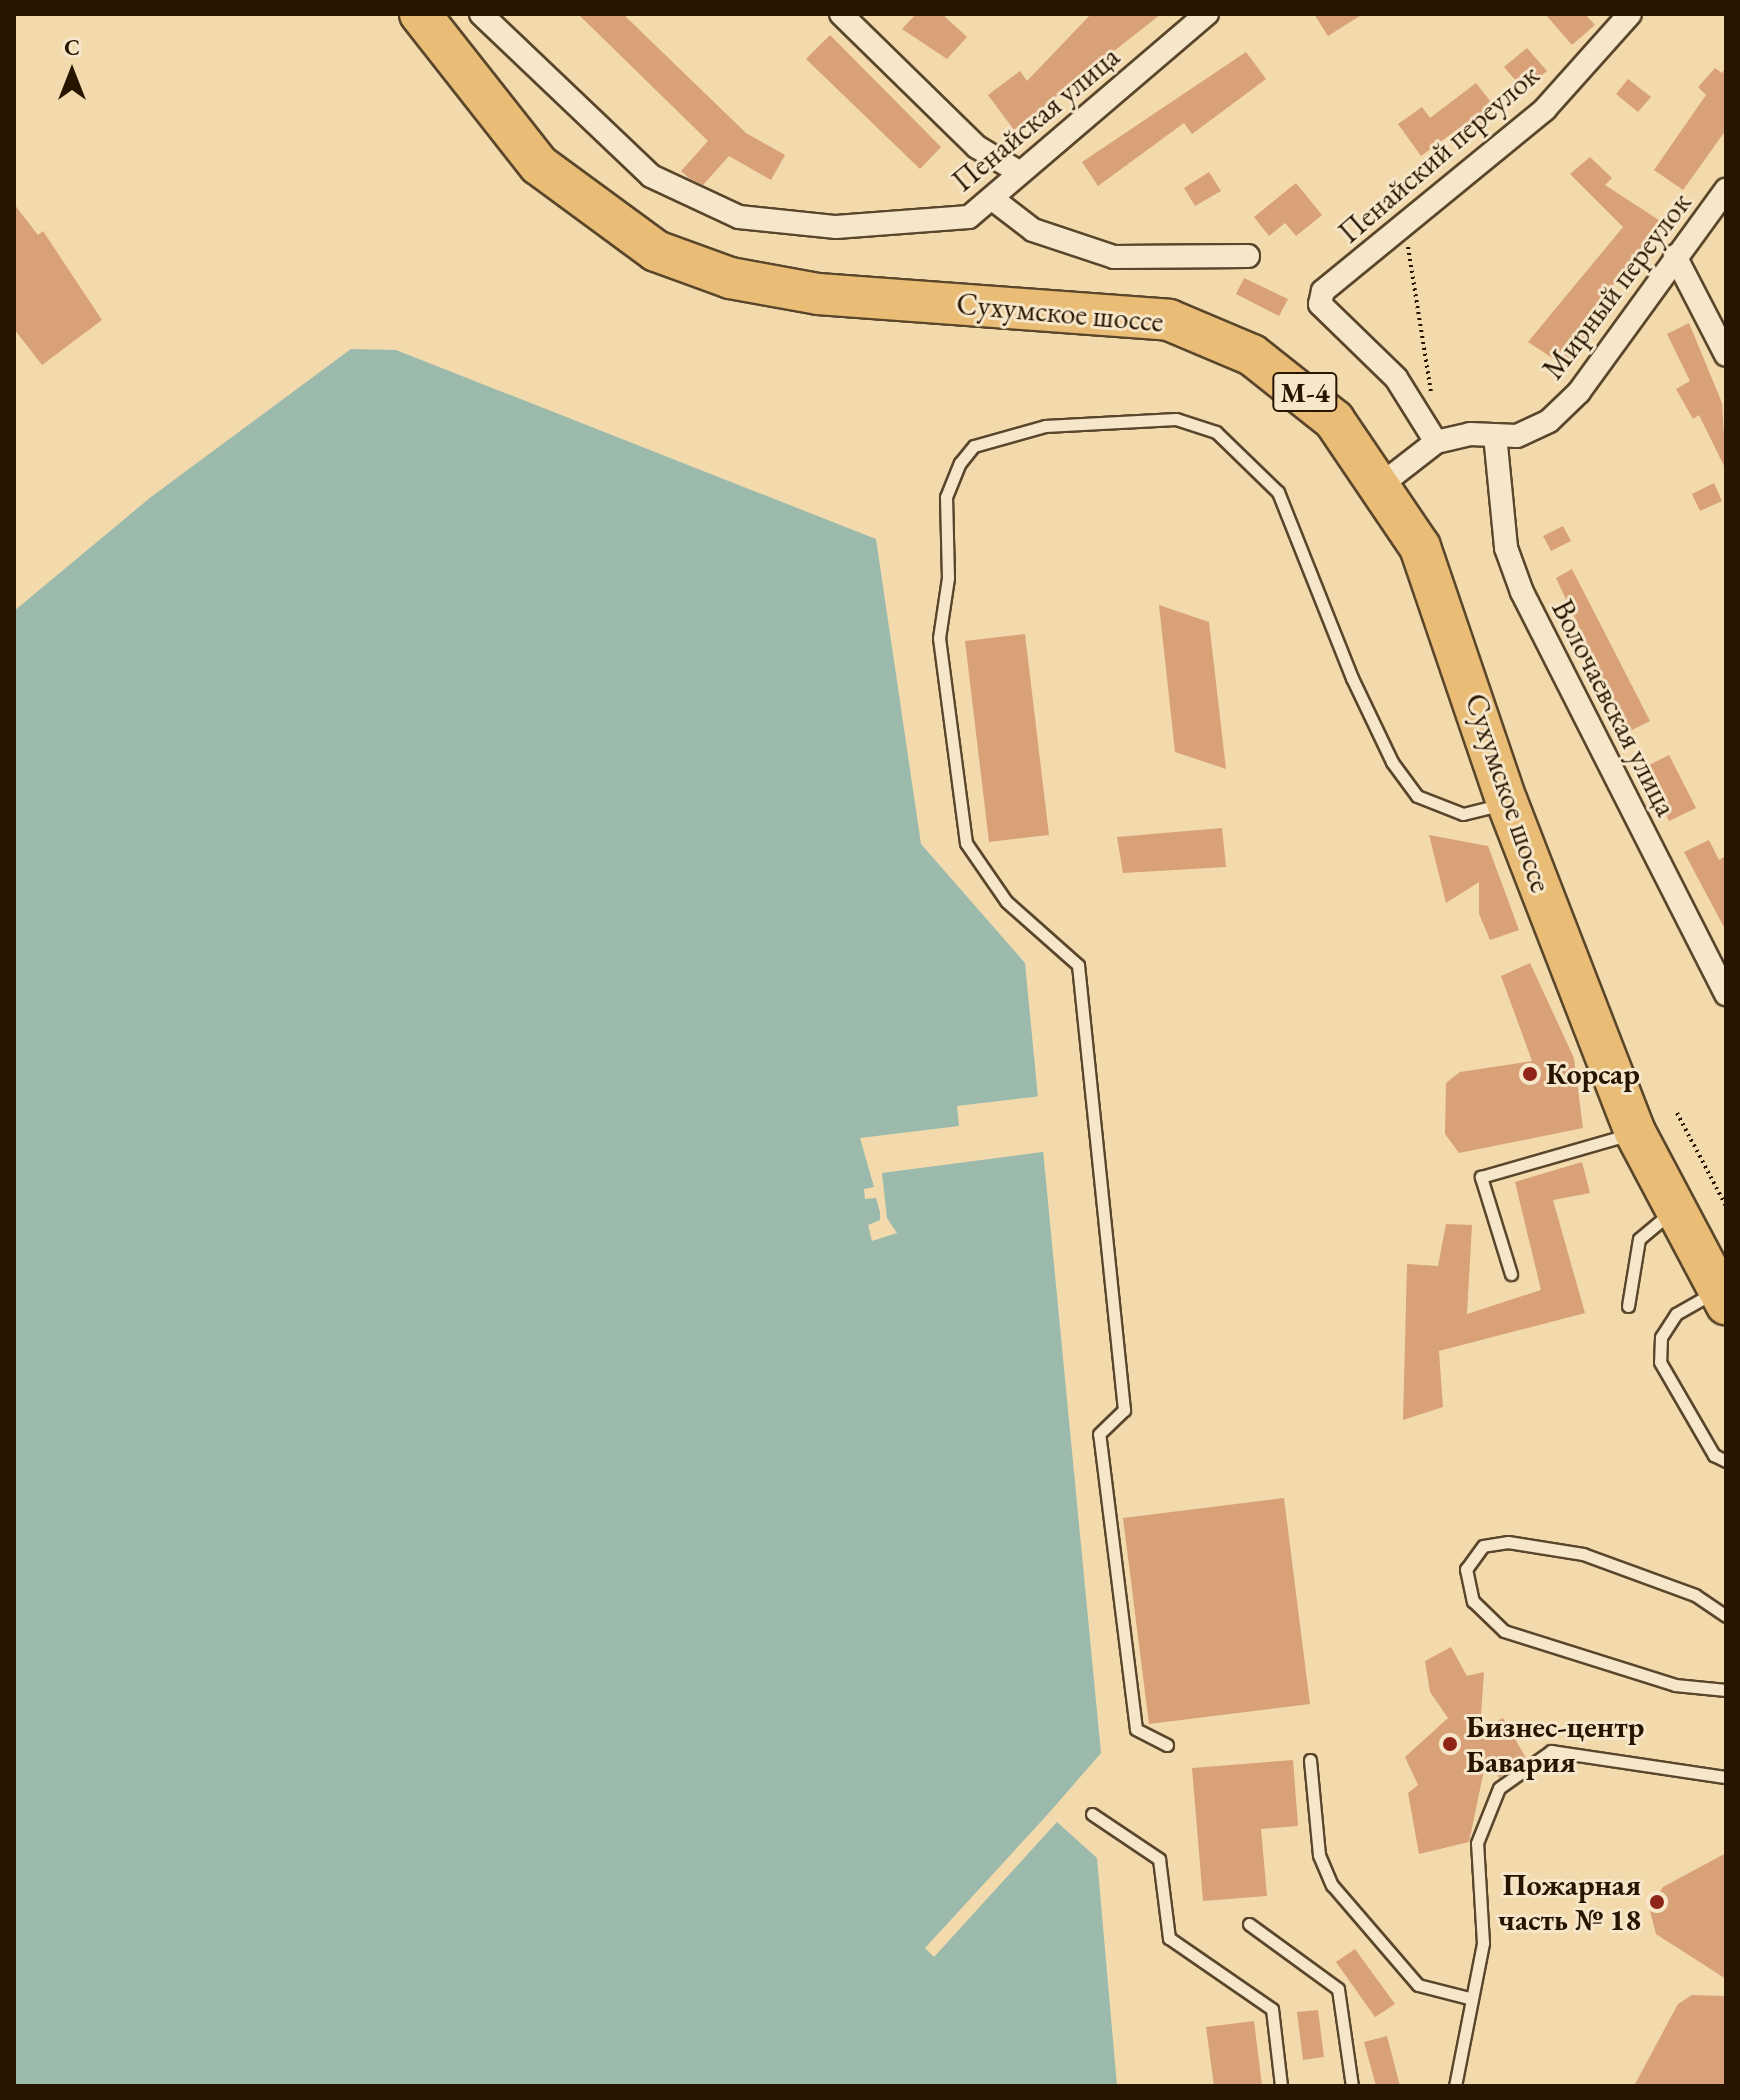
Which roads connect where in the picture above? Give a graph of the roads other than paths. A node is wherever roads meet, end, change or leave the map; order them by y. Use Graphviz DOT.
graph roads {
  1 [pos="420,14"];
  2 [pos="481,14"];
  3 [pos="841,14"];
  4 [pos="1207,14"];
  5 [pos="1630,14"];
  6 [pos="1019,172"];
  7 [pos="1726,190"];
  8 [pos="994,200"];
  9 [pos="1248,256"];
  10 [pos="1675,256"];
  11 [pos="1726,355"];
  12 [pos="1495,435"];
  13 [pos="1436,442"];
  14 [pos="1382,484"];
  15 [pos="1507,802"];
  16 [pos="1726,994"];
  17 [pos="1635,1132"];
  18 [pos="1676,1209"];
  19 [pos="1511,1274"];
  20 [pos="1722,1297"];
  21 [pos="1628,1306"];
  22 [pos="1726,1461"];
  23 [pos="1726,1616"];
  24 [pos="1726,1690"];
  25 [pos="1167,1745"];
  26 [pos="1310,1760"];
  27 [pos="1726,1777"];
  28 [pos="1092,1814"];
  29 [pos="1249,1924"];
  30 [pos="1469,1998"];
  31 [pos="1281,2086"];
  32 [pos="1352,2086"];
  33 [pos="1455,2086"];
  1 -- 14 [label="highway, Сухумское шоссе / М-4"];
  2 -- 8 [label="street, Пенайская улица"];
  3 -- 6 [label="street"];
  4 -- 6 [label="street, Пенайская улица"];
  5 -- 13 [label="street, Пенайский переулок"];
  6 -- 8 [label="street, Пенайская улица"];
  7 -- 10 [label="street, Мирный переулок"];
  8 -- 9 [label="street"];
  10 -- 11 [label="street"];
  10 -- 12 [label="street, Мирный переулок"];
  12 -- 13 [label="street, Мирный переулок"];
  12 -- 16 [label="street, Волочаевская улица"];
  13 -- 14 [label="street"];
  14 -- 15 [label="highway, Сухумское шоссе / М-4"];
  15 -- 17 [label="highway, Сухумское шоссе / М-4"];
  15 -- 25 [label="lane"];
  17 -- 18 [label="highway, Сухумское шоссе / М-4"];
  17 -- 19 [label="lane"];
  18 -- 20 [label="highway, Сухумское шоссе / М-4"];
  18 -- 21 [label="lane"];
  20 -- 22 [label="lane"];
  23 -- 24 [label="lane"];
  26 -- 30 [label="lane"];
  27 -- 30 [label="lane"];
  28 -- 31 [label="lane"];
  29 -- 32 [label="lane"];
  30 -- 33 [label="lane"];
}
